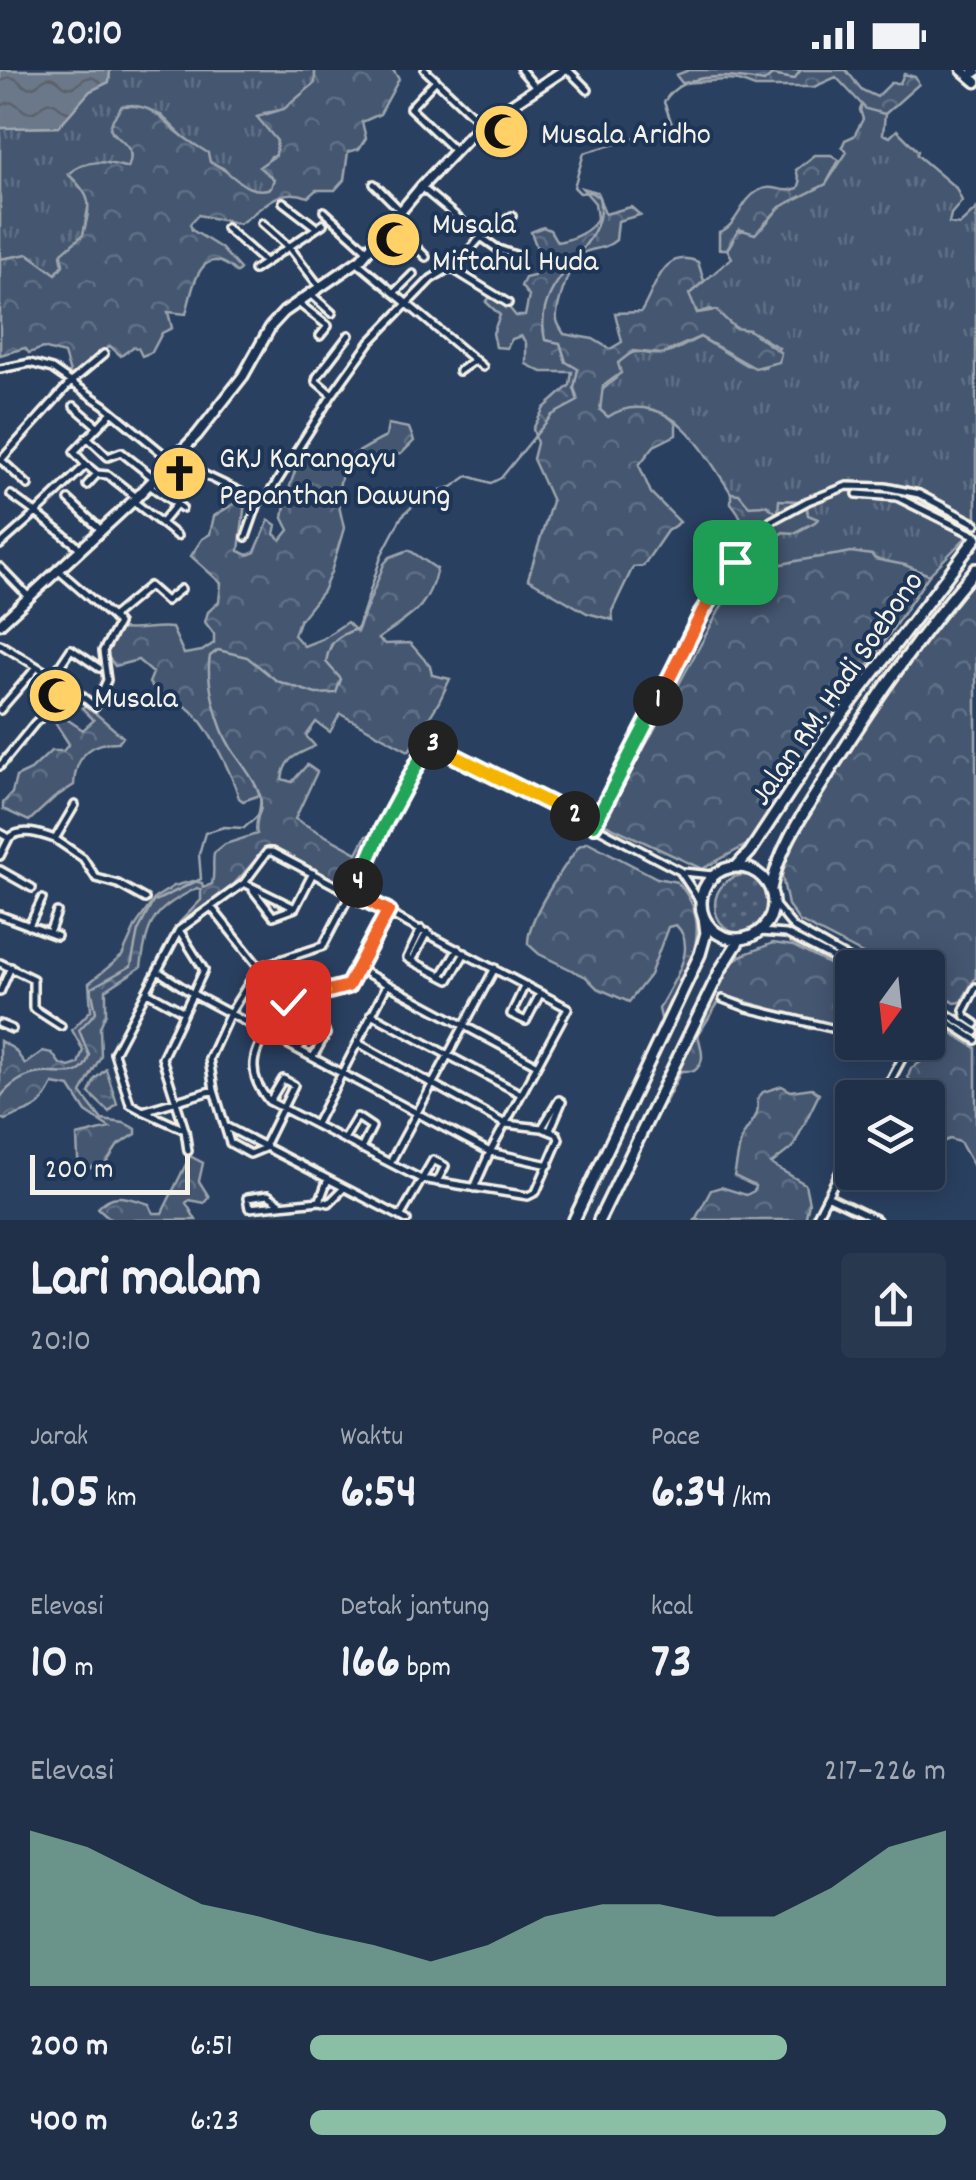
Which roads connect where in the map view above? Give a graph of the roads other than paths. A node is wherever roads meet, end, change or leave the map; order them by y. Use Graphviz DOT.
graph roads {
  1 [pos="424,70"];
  2 [pos="521,70"];
  3 [pos="566,70"];
  4 [pos="962,70"];
  5 [pos="436,80"];
  6 [pos="976,82"];
  7 [pos="537,89"];
  8 [pos="588,90"];
  9 [pos="480,125"];
  10 [pos="454,150"];
  11 [pos="506,150"];
  12 [pos="374,184"];
  13 [pos="421,186"];
  14 [pos="283,202"];
  15 [pos="400,210"];
  16 [pos="324,211"];
  17 [pos="512,216"];
  18 [pos="262,222"];
  19 [pos="391,222"];
  20 [pos="226,228"];
  21 [pos="481,237"];
  22 [pos="413,246"];
  23 [pos="290,248"];
  24 [pos="368,251"];
  25 [pos="394,256"];
  26 [pos="426,257"];
  27 [pos="522,257"];
  28 [pos="265,262"];
  29 [pos="356,262"];
  30 [pos="450,268"];
  31 [pos="254,270"];
  32 [pos="413,274"];
  33 [pos="319,286"];
  34 [pos="310,293"];
  35 [pos="394,294"];
  36 [pos="297,302"];
  37 [pos="508,303"];
  38 [pos="406,304"];
  39 [pos="332,313"];
  40 [pos="320,336"];
  41 [pos="349,336"];
  42 [pos="104,354"];
  43 [pos="474,360"];
  44 [pos="483,367"];
  45 [pos="0,369"];
  46 [pos="459,371"];
  47 [pos="71,382"];
  48 [pos="332,395"];
  49 [pos="74,406"];
  50 [pos="112,412"];
  51 [pos="97,426"];
  52 [pos="87,437"];
  53 [pos="174,460"];
  54 [pos="86,465"];
  55 [pos="98,474"];
  56 [pos="152,482"];
  57 [pos="28,485"];
  58 [pos="87,485"];
  59 [pos="886,487"];
  60 [pos="857,494"];
  61 [pos="11,495"];
  62 [pos="897,497"];
  63 [pos="134,499"];
  64 [pos="68,500"];
  65 [pos="259,500"];
  66 [pos="36,514"];
  67 [pos="161,524"];
  68 [pos="976,524"];
  69 [pos="100,530"];
  70 [pos="176,536"];
  71 [pos="246,537"];
  72 [pos="976,537"];
  73 [pos="0,546"];
  74 [pos="80,548"];
  75 [pos="0,566"];
  76 [pos="976,569"];
  77 [pos="58,570"];
  78 [pos="181,589"];
  79 [pos="29,596"];
  80 [pos="112,617"];
  81 [pos="0,624"];
  82 [pos="0,644"];
  83 [pos="37,667"];
  84 [pos="100,668"];
  85 [pos="53,676"];
  86 [pos="72,688"];
  87 [pos="1,705"];
  88 [pos="0,766"];
  89 [pos="74,805"];
  90 [pos="594,825"];
  91 [pos="0,833"];
  92 [pos="9,838"];
  93 [pos="55,839"];
  94 [pos="0,856"];
  95 [pos="736,866"];
  96 [pos="0,870"];
  97 [pos="680,872"];
  98 [pos="313,873"];
  99 [pos="713,875"];
  100 [pos="244,883"];
  101 [pos="32,888"];
  102 [pos="252,888"];
  103 [pos="771,888"];
  104 [pos="352,893"];
  105 [pos="42,899"];
  106 [pos="145,899"];
  107 [pos="702,903"];
  108 [pos="774,904"];
  109 [pos="212,908"];
  110 [pos="294,908"];
  111 [pos="388,911"];
  112 [pos="57,912"];
  113 [pos="0,914"];
  114 [pos="704,917"];
  115 [pos="29,926"];
  116 [pos="179,930"];
  117 [pos="424,930"];
  118 [pos="760,932"];
  119 [pos="48,933"];
  120 [pos="56,936"];
  121 [pos="740,939"];
  122 [pos="462,951"];
  123 [pos="835,951"];
  124 [pos="835,959"];
  125 [pos="0,963"];
  126 [pos="11,967"];
  127 [pos="258,968"];
  128 [pos="358,968"];
  129 [pos="495,968"];
  130 [pos="158,971"];
  131 [pos="387,985"];
  132 [pos="525,985"];
  133 [pos="976,987"];
  134 [pos="0,992"];
  135 [pos="146,992"];
  136 [pos="541,993"];
  137 [pos="194,994"];
  138 [pos="723,999"];
  139 [pos="24,1004"];
  140 [pos="33,1006"];
  141 [pos="184,1012"];
  142 [pos="230,1013"];
  143 [pos="371,1014"];
  144 [pos="945,1016"];
  145 [pos="945,1019"];
  146 [pos="0,1024"];
  147 [pos="976,1024"];
  148 [pos="61,1026"];
  149 [pos="464,1026"];
  150 [pos="835,1028"];
  151 [pos="12,1029"];
  152 [pos="268,1032"];
  153 [pos="976,1032"];
  154 [pos="976,1040"];
  155 [pos="358,1042"];
  156 [pos="298,1049"];
  157 [pos="448,1056"];
  158 [pos="312,1057"];
  159 [pos="902,1060"];
  160 [pos="648,1062"];
  161 [pos="537,1065"];
  162 [pos="671,1070"];
  163 [pos="344,1072"];
  164 [pos="891,1080"];
  165 [pos="432,1084"];
  166 [pos="214,1090"];
  167 [pos="521,1094"];
  168 [pos="269,1101"];
  169 [pos="175,1102"];
  170 [pos="285,1109"];
  171 [pos="143,1111"];
  172 [pos="417,1113"];
  173 [pos="316,1124"];
  174 [pos="505,1124"];
  175 [pos="228,1126"];
  176 [pos="542,1128"];
  177 [pos="184,1130"];
  178 [pos="550,1130"];
  179 [pos="344,1140"];
  180 [pos="266,1146"];
  181 [pos="361,1148"];
  182 [pos="188,1151"];
  183 [pos="490,1152"];
  184 [pos="390,1163"];
  185 [pos="548,1165"];
  186 [pos="421,1179"];
  187 [pos="328,1180"];
  188 [pos="835,1181"];
  189 [pos="437,1182"];
  190 [pos="344,1188"];
  191 [pos="474,1188"];
  192 [pos="827,1196"];
  193 [pos="320,1201"];
  194 [pos="280,1204"];
  195 [pos="402,1219"];
  196 [pos="574,1220"];
  197 [pos="599,1220"];
  198 [pos="814,1220"];
  199 [pos="877,1220"];
  1 -- 5 [label="street"];
  2 -- 7 [label="street"];
  3 -- 7 [label="main road"];
  3 -- 8 [label="street"];
  4 -- 6 [label="main road"];
  5 -- 9 [label="street"];
  5 -- 10 [label="street"];
  7 -- 9 [label="main road"];
  9 -- 10 [label="main road"];
  9 -- 11 [label="street"];
  10 -- 13 [label="main road"];
  12 -- 15 [label="street"];
  13 -- 15 [label="main road"];
  13 -- 21 [label="street"];
  14 -- 23 [label="street"];
  15 -- 19 [label="main road"];
  16 -- 24 [label="street"];
  17 -- 21 [label="street"];
  18 -- 23 [label="street"];
  19 -- 22 [label="street"];
  19 -- 24 [label="main road"];
  20 -- 28 [label="street"];
  21 -- 27 [label="street"];
  21 -- 30 [label="street"];
  22 -- 25 [label="street"];
  22 -- 26 [label="street"];
  23 -- 28 [label="street"];
  23 -- 33 [label="street"];
  24 -- 29 [label="main road"];
  28 -- 31 [label="street"];
  29 -- 33 [label="main road"];
  29 -- 35 [label="street"];
  30 -- 37 [label="street"];
  30 -- 38 [label="street"];
  32 -- 35 [label="street"];
  33 -- 34 [label="main road"];
  34 -- 36 [label="main road"];
  34 -- 39 [label="street"];
  35 -- 38 [label="street"];
  36 -- 40 [label="street"];
  36 -- 53 [label="main road"];
  38 -- 43 [label="street"];
  38 -- 48 [label="street"];
  41 -- 48 [label="street"];
  42 -- 47 [label="street"];
  43 -- 44 [label="street"];
  43 -- 46 [label="street"];
  45 -- 47 [label="street"];
  47 -- 50 [label="street"];
  47 -- 57 [label="street"];
  48 -- 65 [label="street"];
  49 -- 51 [label="street"];
  50 -- 51 [label="street"];
  50 -- 53 [label="street"];
  51 -- 52 [label="street"];
  52 -- 54 [label="street"];
  52 -- 56 [label="street"];
  53 -- 56 [label="main road"];
  53 -- 65 [label="street"];
  54 -- 55 [label="street"];
  54 -- 66 [label="street"];
  55 -- 58 [label="street"];
  55 -- 63 [label="street"];
  56 -- 63 [label="main road"];
  56 -- 67 [label="street"];
  59 -- 62 [label="street"];
  59 -- 68 [label="street"];
  59 -- 90 [label="street"];
  60 -- 62 [label="street"];
  61 -- 66 [label="street"];
  62 -- 72 [label="street"];
  63 -- 67 [label="street"];
  63 -- 69 [label="main road"];
  64 -- 69 [label="street"];
  65 -- 71 [label="street"];
  66 -- 73 [label="street"];
  66 -- 74 [label="street"];
  67 -- 70 [label="street"];
  69 -- 74 [label="main road"];
  72 -- 95 [label="main road, Jalan RM. Hadi Soebono"];
  74 -- 77 [label="main road"];
  75 -- 79 [label="street"];
  76 -- 103 [label="main road, Jalan RM. Hadi Soebono"];
  77 -- 79 [label="main road"];
  77 -- 80 [label="street"];
  78 -- 80 [label="street"];
  79 -- 81 [label="main road"];
  80 -- 86 [label="street"];
  82 -- 83 [label="street"];
  83 -- 85 [label="street"];
  83 -- 87 [label="street"];
  84 -- 85 [label="street"];
  85 -- 86 [label="street"];
  86 -- 88 [label="street"];
  89 -- 93 [label="street"];
  90 -- 97 [label="street"];
  90 -- 104 [label="street"];
  91 -- 92 [label="street"];
  92 -- 93 [label="street"];
  92 -- 94 [label="street"];
  93 -- 106 [label="street"];
  95 -- 99 [label="main road"];
  95 -- 103 [label="main road"];
  96 -- 101 [label="street"];
  97 -- 99 [label="street"];
  97 -- 107 [label="street"];
  98 -- 100 [label="street"];
  98 -- 104 [label="street"];
  98 -- 110 [label="street"];
  99 -- 107 [label="main road"];
  100 -- 102 [label="street"];
  100 -- 109 [label="street"];
  102 -- 110 [label="street"];
  102 -- 110 [label="street"];
  103 -- 108 [label="main road"];
  104 -- 111 [label="street"];
  104 -- 127 [label="street"];
  105 -- 115 [label="street"];
  107 -- 114 [label="main road"];
  108 -- 118 [label="main road"];
  108 -- 123 [label="street"];
  109 -- 116 [label="street"];
  109 -- 127 [label="street"];
  111 -- 117 [label="street"];
  111 -- 128 [label="street"];
  112 -- 119 [label="street"];
  113 -- 115 [label="street"];
  114 -- 121 [label="main road"];
  114 -- 160 [label="main road"];
  115 -- 119 [label="street"];
  116 -- 130 [label="street"];
  116 -- 137 [label="street"];
  117 -- 122 [label="street"];
  117 -- 122 [label="street"];
  118 -- 121 [label="main road"];
  118 -- 124 [label="street"];
  119 -- 120 [label="street"];
  121 -- 162 [label="main road"];
  122 -- 129 [label="street"];
  125 -- 126 [label="street"];
  126 -- 134 [label="street"];
  126 -- 140 [label="street"];
  127 -- 142 [label="street"];
  128 -- 131 [label="street"];
  128 -- 152 [label="street"];
  129 -- 132 [label="street"];
  129 -- 149 [label="street"];
  130 -- 135 [label="street"];
  130 -- 137 [label="street"];
  131 -- 143 [label="street"];
  131 -- 149 [label="street"];
  132 -- 136 [label="street"];
  132 -- 136 [label="street"];
  133 -- 147 [label="street"];
  135 -- 141 [label="street"];
  135 -- 171 [label="street"];
  136 -- 161 [label="street"];
  137 -- 141 [label="street"];
  137 -- 142 [label="street"];
  138 -- 150 [label="street"];
  139 -- 140 [label="street"];
  140 -- 148 [label="street"];
  141 -- 169 [label="street"];
  142 -- 152 [label="street"];
  142 -- 166 [label="street"];
  143 -- 155 [label="street"];
  143 -- 157 [label="street"];
  144 -- 153 [label="street"];
  145 -- 154 [label="street"];
  146 -- 151 [label="street"];
  149 -- 157 [label="street"];
  149 -- 161 [label="street"];
  152 -- 156 [label="street"];
  152 -- 168 [label="street"];
  155 -- 163 [label="street"];
  155 -- 165 [label="street"];
  156 -- 158 [label="street"];
  156 -- 158 [label="street"];
  157 -- 165 [label="street"];
  157 -- 167 [label="street"];
  158 -- 163 [label="street"];
  159 -- 164 [label="street"];
  160 -- 162 [label="main road"];
  160 -- 196 [label="main road"];
  161 -- 167 [label="street"];
  162 -- 197 [label="main road"];
  163 -- 172 [label="street"];
  163 -- 173 [label="street"];
  165 -- 172 [label="street"];
  165 -- 174 [label="street"];
  166 -- 169 [label="street"];
  166 -- 175 [label="street"];
  167 -- 174 [label="street"];
  168 -- 170 [label="street"];
  168 -- 170 [label="street"];
  169 -- 171 [label="street"];
  169 -- 177 [label="street"];
  170 -- 173 [label="street"];
  170 -- 180 [label="street"];
  171 -- 177 [label="street"];
  172 -- 183 [label="street"];
  172 -- 184 [label="street"];
  173 -- 179 [label="street"];
  174 -- 176 [label="street"];
  174 -- 183 [label="street"];
  175 -- 180 [label="street"];
  175 -- 180 [label="street"];
  176 -- 178 [label="street"];
  176 -- 178 [label="street"];
  177 -- 182 [label="street"];
  178 -- 185 [label="street"];
  179 -- 181 [label="street"];
  179 -- 181 [label="street"];
  180 -- 187 [label="street"];
  181 -- 184 [label="street"];
  183 -- 185 [label="street"];
  183 -- 191 [label="street"];
  184 -- 186 [label="street"];
  185 -- 191 [label="street"];
  186 -- 189 [label="street"];
  186 -- 189 [label="street"];
  186 -- 195 [label="street"];
  187 -- 190 [label="street"];
  187 -- 193 [label="street"];
  188 -- 192 [label="street"];
  189 -- 191 [label="street"];
  190 -- 193 [label="street"];
  190 -- 195 [label="street"];
  192 -- 198 [label="street"];
  192 -- 199 [label="street"];
  193 -- 194 [label="street"];
  194 -- 194 [label="street"];
}
